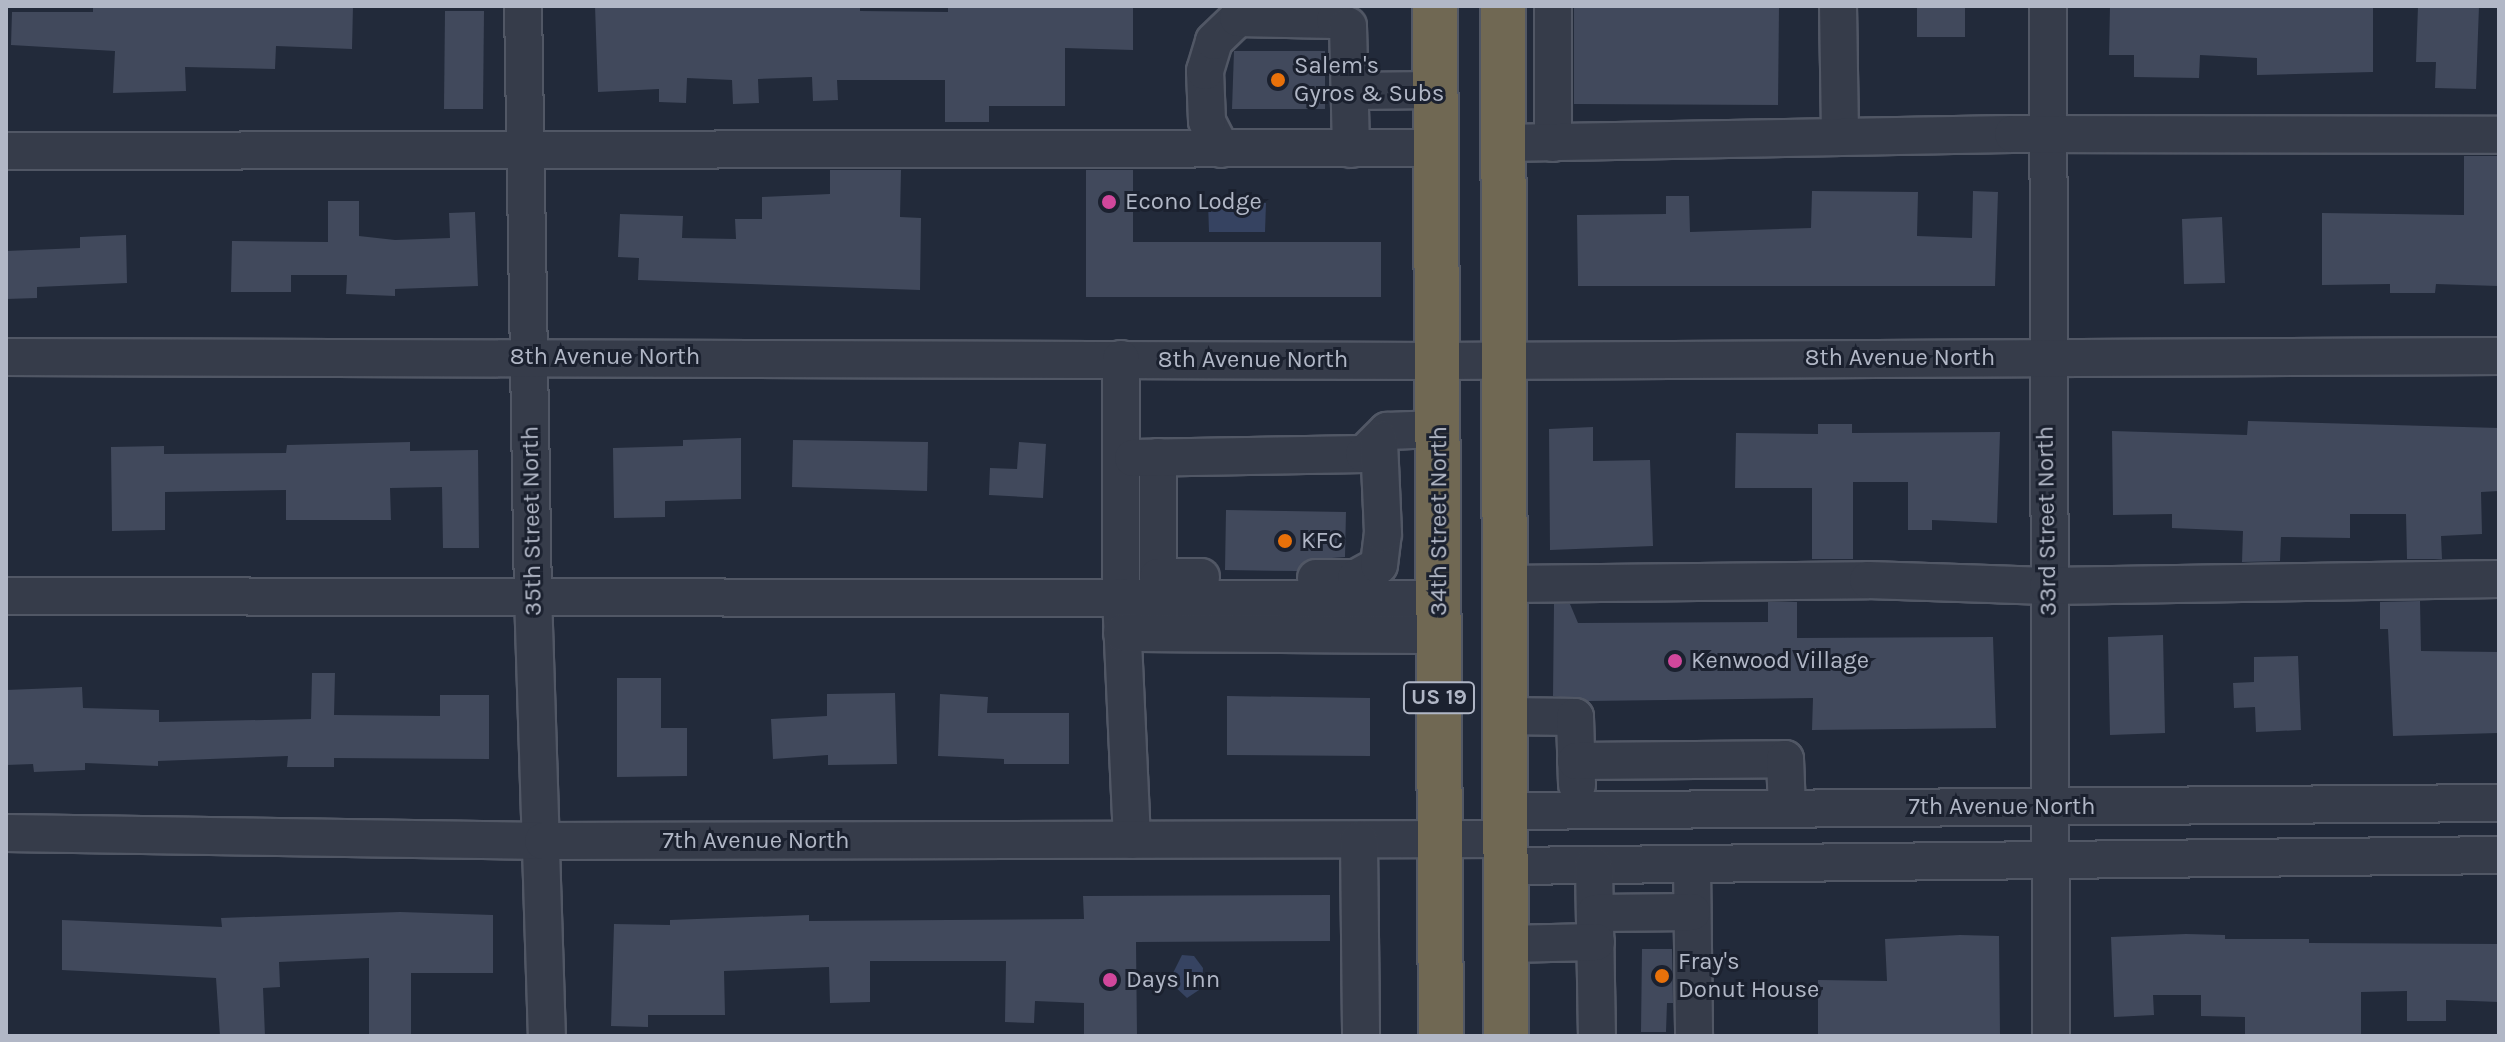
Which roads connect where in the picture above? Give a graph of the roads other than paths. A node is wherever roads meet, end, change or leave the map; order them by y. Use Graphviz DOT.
graph roads {
  1 [pos="523,6"];
  2 [pos="1435,6"];
  3 [pos="1503,6"];
  4 [pos="1553,6"];
  5 [pos="1838,6"];
  6 [pos="2048,6"];
  7 [pos="1238,12"];
  8 [pos="1435,90"];
  9 [pos="1351,91"];
  10 [pos="2499,135"];
  11 [pos="1840,137"];
  12 [pos="2047,137"];
  13 [pos="1503,143"];
  14 [pos="1553,143"];
  15 [pos="1436,148"];
  16 [pos="1221,149"];
  17 [pos="1351,149"];
  18 [pos="525,150"];
  19 [pos="6,151"];
  20 [pos="2499,356"];
  21 [pos="6,357"];
  22 [pos="529,357"];
  23 [pos="2046,358"];
  24 [pos="1121,359"];
  25 [pos="1503,360"];
  26 [pos="1438,361"];
  27 [pos="1438,429"];
  28 [pos="1379,440"];
  29 [pos="1158,457"];
  30 [pos="1121,458"];
  31 [pos="1363,576"];
  32 [pos="2499,579"];
  33 [pos="1504,584"];
  34 [pos="2048,586"];
  35 [pos="1229,588"];
  36 [pos="533,594"];
  37 [pos="6,596"];
  38 [pos="1121,597"];
  39 [pos="1439,598"];
  40 [pos="1122,633"];
  41 [pos="1505,716"];
  42 [pos="1576,761"];
  43 [pos="2499,803"];
  44 [pos="2051,807"];
  45 [pos="1787,809"];
  46 [pos="1578,810"];
  47 [pos="6,833"];
  48 [pos="1505,839"];
  49 [pos="1132,840"];
  50 [pos="1359,840"];
  51 [pos="1439,840"];
  52 [pos="543,841"];
  53 [pos="2499,855"];
  54 [pos="2051,863"];
  55 [pos="1692,865"];
  56 [pos="1594,866"];
  57 [pos="1692,912"];
  58 [pos="1596,927"];
  59 [pos="1506,944"];
  60 [pos="547,1036"];
  61 [pos="1361,1036"];
  62 [pos="1441,1036"];
  63 [pos="1506,1036"];
  64 [pos="1597,1036"];
  65 [pos="1694,1036"];
  66 [pos="2051,1036"];
  1 -- 18 [label="street, 35th Street North"];
  2 -- 8 [label="highway, 34th Street North / US 19"];
  3 -- 13 [label="highway, US 19"];
  4 -- 14 [label="street"];
  5 -- 11 [label="street"];
  6 -- 12 [label="street, 33rd Street North"];
  7 -- 9 [label="street"];
  7 -- 16 [label="street"];
  8 -- 9 [label="street"];
  8 -- 15 [label="highway, 34th Street North / US 19"];
  9 -- 17 [label="street"];
  10 -- 12 [label="street"];
  11 -- 12 [label="street"];
  11 -- 14 [label="street"];
  12 -- 23 [label="street, 33rd Street North"];
  13 -- 14 [label="street"];
  13 -- 25 [label="highway, US 19"];
  15 -- 17 [label="street"];
  15 -- 26 [label="highway, 34th Street North / US 19"];
  16 -- 17 [label="street"];
  16 -- 18 [label="street"];
  18 -- 19 [label="street"];
  18 -- 22 [label="street, 35th Street North"];
  20 -- 23 [label="street, 8th Avenue North"];
  21 -- 22 [label="street, 8th Avenue North"];
  22 -- 24 [label="street, 8th Avenue North"];
  22 -- 36 [label="street, 35th Street North"];
  23 -- 25 [label="street, 8th Avenue North"];
  23 -- 34 [label="street, 33rd Street North"];
  24 -- 26 [label="street, 8th Avenue North"];
  24 -- 30 [label="street"];
  25 -- 26 [label="street, 8th Avenue North"];
  25 -- 33 [label="highway, US 19"];
  26 -- 27 [label="highway, 34th Street North / US 19"];
  27 -- 28 [label="street"];
  27 -- 39 [label="highway, 34th Street North / US 19"];
  28 -- 29 [label="street"];
  28 -- 31 [label="street"];
  29 -- 30 [label="street"];
  29 -- 35 [label="street"];
  30 -- 38 [label="street"];
  31 -- 35 [label="street"];
  31 -- 39 [label="street"];
  31 -- 39 [label="street"];
  32 -- 34 [label="street"];
  33 -- 34 [label="street"];
  33 -- 41 [label="highway, US 19"];
  34 -- 44 [label="street, 33rd Street North"];
  35 -- 38 [label="street"];
  36 -- 37 [label="street"];
  36 -- 38 [label="street"];
  36 -- 52 [label="street, 35th Street North"];
  38 -- 40 [label="street"];
  39 -- 40 [label="street"];
  39 -- 51 [label="highway, 34th Street North / US 19"];
  40 -- 49 [label="street"];
  41 -- 42 [label="street"];
  41 -- 48 [label="highway, US 19"];
  42 -- 45 [label="street"];
  42 -- 46 [label="street"];
  43 -- 44 [label="street, 7th Avenue North"];
  44 -- 45 [label="street, 7th Avenue North"];
  44 -- 54 [label="street, 33rd Street North"];
  45 -- 46 [label="street, 7th Avenue North"];
  46 -- 48 [label="street, 7th Avenue North"];
  47 -- 52 [label="street, 7th Avenue North"];
  48 -- 51 [label="street, 7th Avenue North"];
  48 -- 56 [label="street, 7th Avenue North"];
  48 -- 59 [label="highway, US 19"];
  49 -- 50 [label="street, 7th Avenue North"];
  49 -- 52 [label="street, 7th Avenue North"];
  50 -- 51 [label="street, 7th Avenue North"];
  50 -- 61 [label="street"];
  51 -- 62 [label="highway, 34th Street North / US 19"];
  52 -- 60 [label="street, 35th Street North"];
  53 -- 54 [label="street, 7th Avenue North"];
  54 -- 55 [label="street, 7th Avenue North"];
  54 -- 66 [label="street, 33rd Street North"];
  55 -- 56 [label="street, 7th Avenue North"];
  55 -- 57 [label="street"];
  56 -- 58 [label="street"];
  57 -- 58 [label="street"];
  57 -- 65 [label="street"];
  58 -- 59 [label="street"];
  58 -- 64 [label="street"];
  59 -- 63 [label="highway, US 19"];
}
